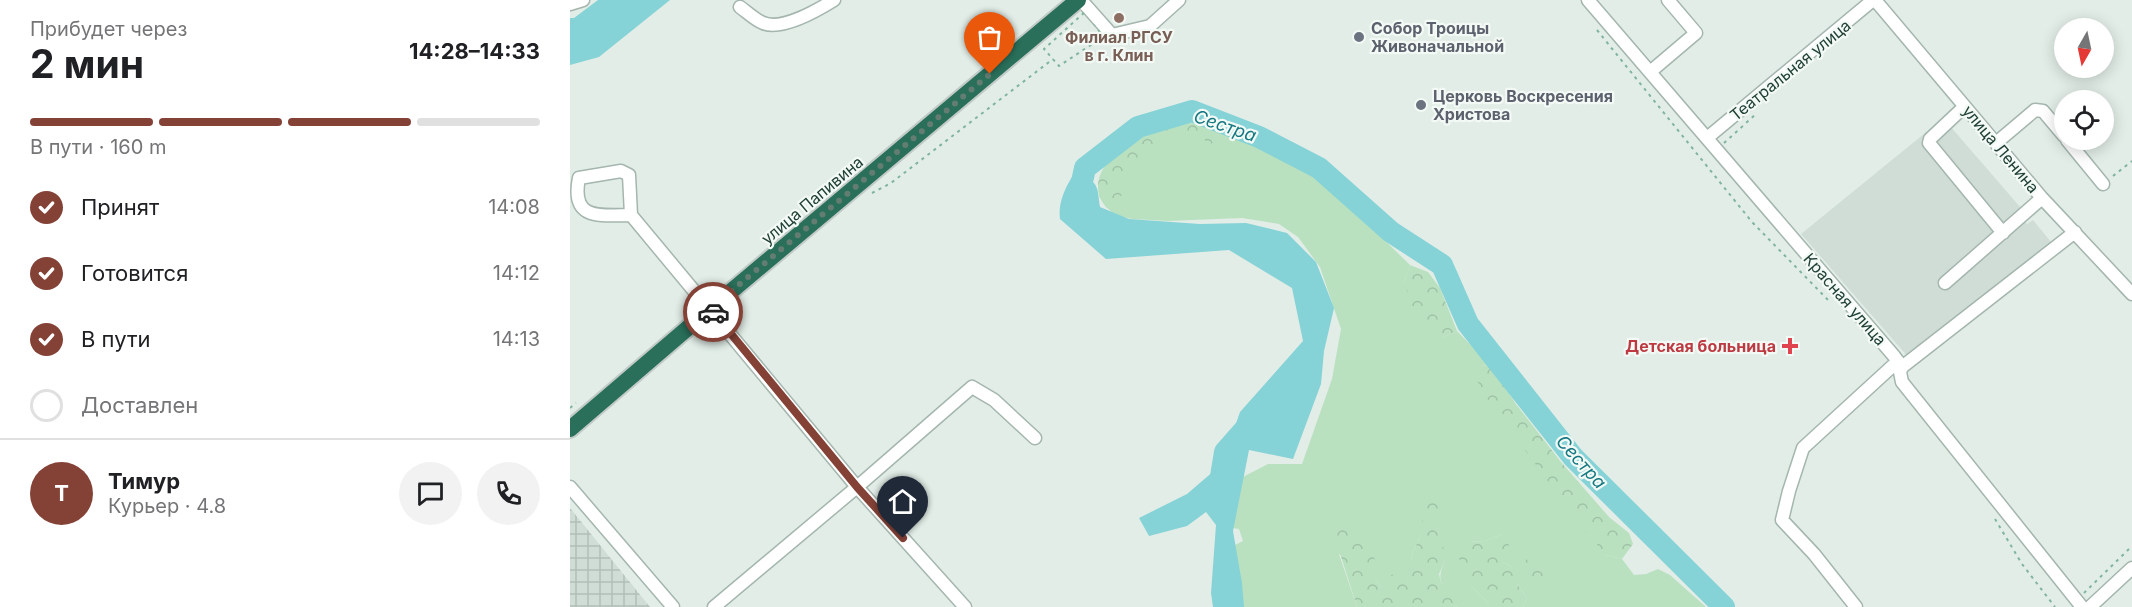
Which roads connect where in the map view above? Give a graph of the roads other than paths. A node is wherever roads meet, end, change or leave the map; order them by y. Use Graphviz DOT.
graph roads {
  1 [pos="583,0"];
  2 [pos="834,0"];
  3 [pos="1080,0"];
  4 [pos="1179,0"];
  5 [pos="1588,0"];
  6 [pos="1664,0"];
  7 [pos="1874,0"];
  8 [pos="570,4"];
  9 [pos="740,7"];
  10 [pos="1650,72"];
  11 [pos="1964,106"];
  12 [pos="2054,124"];
  13 [pos="1707,138"];
  14 [pos="1996,143"];
  15 [pos="2075,150"];
  16 [pos="2103,184"];
  17 [pos="2043,198"];
  18 [pos="635,220"];
  19 [pos="2075,232"];
  20 [pos="2003,233"];
  21 [pos="1945,284"];
  22 [pos="2132,294"];
  23 [pos="710,309"];
  24 [pos="1900,364"];
  25 [pos="570,429"];
  26 [pos="1035,438"];
  27 [pos="570,487"];
  28 [pos="857,487"];
  29 [pos="2132,568"];
  30 [pos="2079,604"];
  31 [pos="673,607"];
  32 [pos="714,607"];
  33 [pos="965,607"];
  34 [pos="1856,607"];
  35 [pos="2090,607"];
  1 -- 8 [label="street"];
  2 -- 9 [label="street"];
  3 -- 4 [label="street"];
  3 -- 23 [label="highway, улица Папивина"];
  5 -- 10 [label="street, Красная улица"];
  6 -- 10 [label="street"];
  7 -- 11 [label="street, улица Ленина"];
  7 -- 13 [label="street, Театральная улица"];
  10 -- 13 [label="street, Красная улица"];
  11 -- 14 [label="street, улица Ленина"];
  11 -- 20 [label="street"];
  12 -- 14 [label="street"];
  13 -- 24 [label="street, Красная улица"];
  14 -- 17 [label="street, улица Ленина"];
  15 -- 16 [label="street"];
  17 -- 19 [label="street, улица Ленина"];
  17 -- 20 [label="street"];
  18 -- 18 [label="street"];
  18 -- 23 [label="street"];
  19 -- 22 [label="street, улица Ленина"];
  19 -- 24 [label="street"];
  20 -- 21 [label="street"];
  23 -- 25 [label="highway, улица Папивина"];
  23 -- 28 [label="street"];
  24 -- 30 [label="street, Красная улица"];
  24 -- 34 [label="street"];
  26 -- 28 [label="street"];
  27 -- 31 [label="street"];
  28 -- 32 [label="street"];
  28 -- 33 [label="street"];
  29 -- 35 [label="street"];
}
